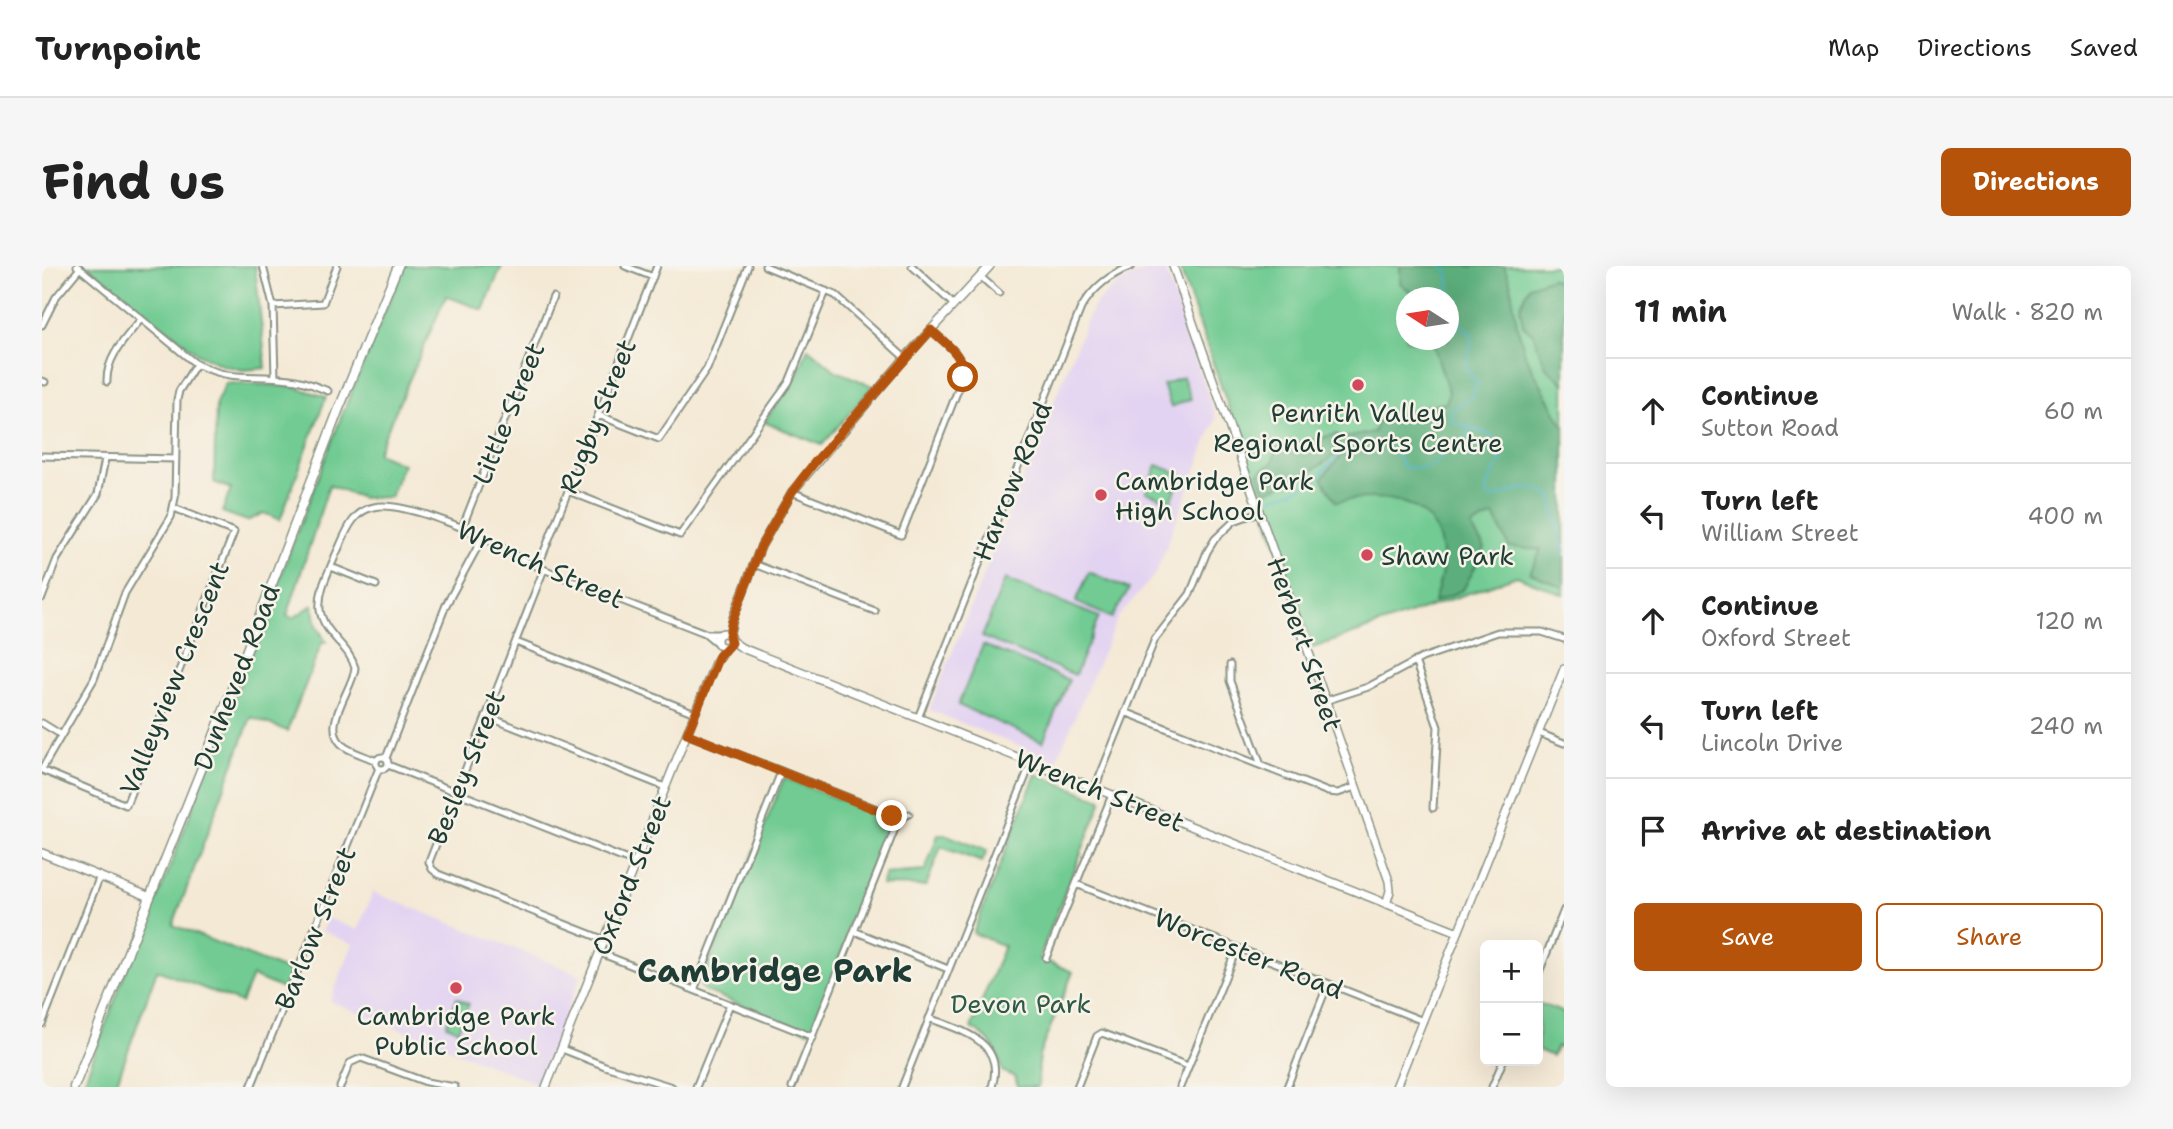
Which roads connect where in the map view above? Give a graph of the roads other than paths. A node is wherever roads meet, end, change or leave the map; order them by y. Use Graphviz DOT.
graph roads {
  1 [pos="263,266"];
  2 [pos="337,266"];
  3 [pos="398,266"];
  4 [pos="625,266"];
  5 [pos="657,266"];
  6 [pos="748,266"];
  7 [pos="765,266"];
  8 [pos="912,266"];
  9 [pos="990,266"];
  10 [pos="1132,266"];
  11 [pos="1173,266"];
  12 [pos="79,267"];
  13 [pos="981,276"];
  14 [pos="653,277"];
  15 [pos="826,291"];
  16 [pos="999,293"];
  17 [pos="553,297"];
  18 [pos="954,305"];
  19 [pos="273,306"];
  20 [pos="141,318"];
  21 [pos="42,325"];
  22 [pos="931,330"];
  23 [pos="905,358"];
  24 [pos="197,363"];
  25 [pos="275,377"];
  26 [pos="107,382"];
  27 [pos="328,391"];
  28 [pos="598,415"];
  29 [pos="42,456"];
  30 [pos="105,459"];
  31 [pos="176,459"];
  32 [pos="568,491"];
  33 [pos="792,492"];
  34 [pos="174,508"];
  35 [pos="1259,512"];
  36 [pos="462,528"];
  37 [pos="483,537"];
  38 [pos="754,564"];
  39 [pos="331,567"];
  40 [pos="541,568"];
  41 [pos="376,585"];
  42 [pos="42,598"];
  43 [pos="875,611"];
  44 [pos="1564,639"];
  45 [pos="724,641"];
  46 [pos="516,642"];
  47 [pos="1415,662"];
  48 [pos="1230,666"];
  49 [pos="1564,669"];
  50 [pos="1325,701"];
  51 [pos="1125,712"];
  52 [pos="695,713"];
  53 [pos="486,716"];
  54 [pos="918,718"];
  55 [pos="42,723"];
  56 [pos="1539,733"];
  57 [pos="60,734"];
  58 [pos="687,734"];
  59 [pos="1564,744"];
  60 [pos="386,758"];
  61 [pos="376,761"];
  62 [pos="1031,763"];
  63 [pos="388,765"];
  64 [pos="1261,765"];
  65 [pos="379,768"];
  66 [pos="42,770"];
  67 [pos="781,772"];
  68 [pos="666,787"];
  69 [pos="1355,787"];
  70 [pos="1095,788"];
  71 [pos="456,792"];
  72 [pos="1112,795"];
  73 [pos="1433,808"];
  74 [pos="909,814"];
  75 [pos="896,820"];
  76 [pos="42,853"];
  77 [pos="635,863"];
  78 [pos="100,876"];
  79 [pos="1076,884"];
  80 [pos="150,897"];
  81 [pos="1386,904"];
  82 [pos="1564,910"];
  83 [pos="854,931"];
  84 [pos="1458,932"];
  85 [pos="605,940"];
  86 [pos="1237,948"];
  87 [pos="600,953"];
  88 [pos="1046,958"];
  89 [pos="1543,962"];
  90 [pos="948,969"];
  91 [pos="1328,985"];
  92 [pos="694,990"];
  93 [pos="730,1004"];
  94 [pos="929,1018"];
  95 [pos="1423,1021"];
  96 [pos="42,1024"];
  97 [pos="813,1037"];
  98 [pos="562,1048"];
  99 [pos="1188,1066"];
  100 [pos="1501,1066"];
  101 [pos="74,1087"];
  102 [pos="251,1087"];
  103 [pos="340,1087"];
  104 [pos="445,1087"];
  105 [pos="455,1087"];
  106 [pos="546,1087"];
  107 [pos="672,1087"];
  108 [pos="696,1087"];
  109 [pos="792,1087"];
  110 [pos="902,1087"];
  111 [pos="992,1087"];
  112 [pos="1077,1087"];
  113 [pos="1180,1087"];
  114 [pos="1287,1087"];
  115 [pos="1396,1087"];
  116 [pos="1492,1087"];
  1 -- 19 [label="street"];
  2 -- 19 [label="street"];
  3 -- 80 [label="main road, Dunheved Road"];
  4 -- 14 [label="street"];
  5 -- 14 [label="street, Rugby Street"];
  6 -- 28 [label="street"];
  7 -- 15 [label="street"];
  8 -- 18 [label="street"];
  9 -- 13 [label="street"];
  10 -- 54 [label="street, Harrow Road"];
  11 -- 35 [label="street, Herbert Street"];
  12 -- 20 [label="street"];
  12 -- 21 [label="street"];
  13 -- 16 [label="street"];
  13 -- 18 [label="street"];
  14 -- 28 [label="street, Rugby Street"];
  15 -- 23 [label="street"];
  15 -- 32 [label="street"];
  17 -- 36 [label="street, Little Street"];
  18 -- 22 [label="street"];
  19 -- 25 [label="street"];
  20 -- 24 [label="street"];
  20 -- 26 [label="street"];
  22 -- 23 [label="street"];
  22 -- 33 [label="street"];
  23 -- 33 [label="street"];
  24 -- 25 [label="street"];
  24 -- 31 [label="street"];
  25 -- 27 [label="street"];
  28 -- 32 [label="street, Rugby Street"];
  29 -- 30 [label="street"];
  30 -- 31 [label="street"];
  30 -- 42 [label="street"];
  31 -- 34 [label="street"];
  32 -- 40 [label="street, Rugby Street"];
  33 -- 38 [label="street"];
  34 -- 57 [label="street"];
  34 -- 66 [label="street, Valleyview Crescent"];
  35 -- 50 [label="street, Herbert Street"];
  35 -- 51 [label="street"];
  36 -- 37 [label="street, Wrench Street"];
  36 -- 39 [label="street, Wrench Street"];
  37 -- 40 [label="street, Wrench Street"];
  37 -- 60 [label="street"];
  38 -- 43 [label="street"];
  38 -- 45 [label="street"];
  39 -- 41 [label="street"];
  39 -- 61 [label="street"];
  40 -- 45 [label="street, Wrench Street"];
  40 -- 46 [label="street, Besley Street"];
  44 -- 47 [label="street"];
  45 -- 52 [label="street, Oxford Street"];
  45 -- 54 [label="street, Wrench Street"];
  46 -- 52 [label="street"];
  46 -- 53 [label="street, Besley Street"];
  47 -- 50 [label="street"];
  47 -- 73 [label="street"];
  48 -- 64 [label="street"];
  49 -- 56 [label="street"];
  50 -- 69 [label="street, Herbert Street"];
  51 -- 64 [label="street"];
  51 -- 70 [label="street"];
  52 -- 58 [label="street, Oxford Street"];
  53 -- 68 [label="street"];
  53 -- 71 [label="street, Besley Street"];
  54 -- 62 [label="street, Wrench Street"];
  55 -- 57 [label="street"];
  56 -- 59 [label="street"];
  56 -- 84 [label="street"];
  57 -- 66 [label="street"];
  58 -- 67 [label="street"];
  58 -- 68 [label="street, Oxford Street"];
  60 -- 61 [label="street"];
  60 -- 63 [label="street"];
  61 -- 65 [label="street"];
  62 -- 70 [label="street, Wrench Street"];
  62 -- 90 [label="street"];
  63 -- 65 [label="street"];
  63 -- 71 [label="street"];
  64 -- 69 [label="street"];
  65 -- 102 [label="street, Barlow Street"];
  67 -- 75 [label="street"];
  67 -- 92 [label="street"];
  68 -- 77 [label="street, Oxford Street"];
  69 -- 81 [label="street, Herbert Street"];
  70 -- 72 [label="street, Wrench Street"];
  71 -- 77 [label="street"];
  71 -- 85 [label="street, Besley Street"];
  72 -- 79 [label="street"];
  72 -- 81 [label="street, Wrench Street"];
  74 -- 75 [label="street"];
  75 -- 83 [label="street"];
  76 -- 78 [label="street"];
  77 -- 85 [label="street, Oxford Street"];
  78 -- 80 [label="street"];
  78 -- 96 [label="street"];
  79 -- 86 [label="street, Worcester Road"];
  79 -- 88 [label="street"];
  80 -- 101 [label="main road, Dunheved Road"];
  81 -- 84 [label="street, Wrench Street"];
  82 -- 89 [label="street"];
  83 -- 90 [label="street"];
  83 -- 97 [label="street"];
  84 -- 95 [label="street"];
  85 -- 87 [label="street, Oxford Street"];
  86 -- 91 [label="street, Worcester Road"];
  86 -- 99 [label="street"];
  87 -- 92 [label="street"];
  87 -- 98 [label="street, Oxford Street"];
  90 -- 94 [label="street"];
  91 -- 95 [label="street, Worcester Road"];
  91 -- 114 [label="street"];
  92 -- 93 [label="street"];
  93 -- 97 [label="street"];
  93 -- 108 [label="street"];
  94 -- 110 [label="street"];
  94 -- 111 [label="street"];
  95 -- 115 [label="street"];
  97 -- 109 [label="street"];
  98 -- 106 [label="street, Oxford Street"];
  98 -- 107 [label="street"];
  99 -- 112 [label="street"];
  99 -- 113 [label="street"];
  100 -- 116 [label="street"];
  103 -- 104 [label="street"];
  104 -- 105 [label="street"];
}
